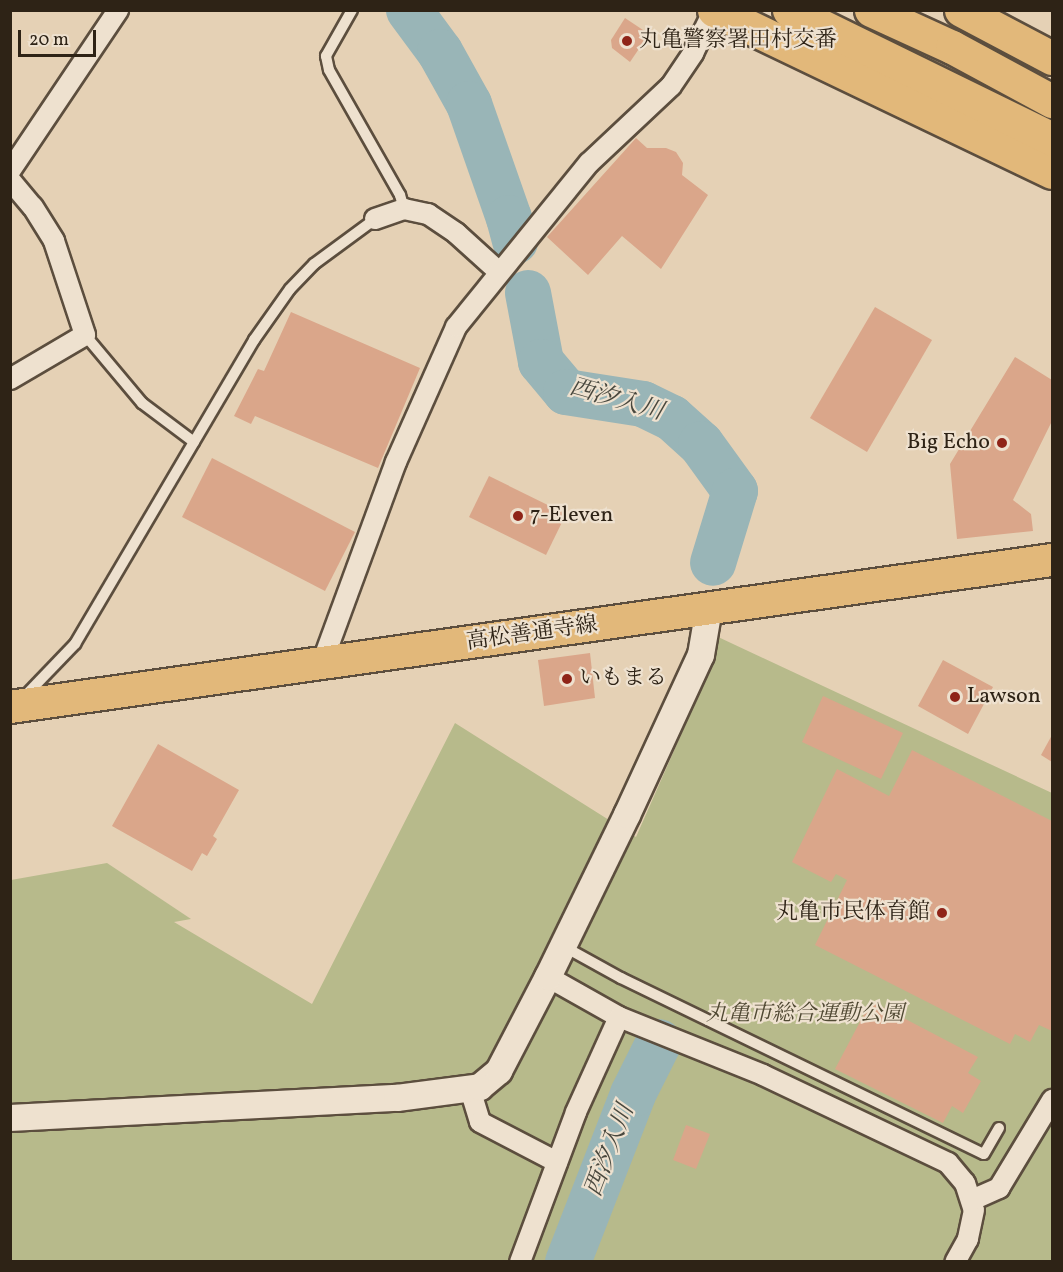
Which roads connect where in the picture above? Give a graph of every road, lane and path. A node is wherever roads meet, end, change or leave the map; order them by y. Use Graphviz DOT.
graph roads {
  1 [pos="118,10"];
  2 [pos="352,10"];
  3 [pos="789,10"];
  4 [pos="871,10"];
  5 [pos="961,10"];
  6 [pos="720,13"];
  7 [pos="1053,58"];
  8 [pos="1053,101"];
  9 [pos="1053,139"];
  10 [pos="10,171"];
  11 [pos="1053,172"];
  12 [pos="10,180"];
  13 [pos="404,209"];
  14 [pos="375,219"];
  15 [pos="499,272"];
  16 [pos="85,335"];
  17 [pos="10,379"];
  18 [pos="194,442"];
  19 [pos="1053,560"];
  20 [pos="709,608"];
  21 [pos="322,663"];
  22 [pos="13,706"];
  23 [pos="563,946"];
  24 [pos="548,978"];
  25 [pos="619,1017"];
  26 [pos="470,1089"];
  27 [pos="1053,1100"];
  28 [pos="10,1118"];
  29 [pos="999,1128"];
  30 [pos="557,1162"];
  31 [pos="972,1200"];
  32 [pos="520,1262"];
  33 [pos="955,1262"];
  1 -- 10 [label="street"];
  2 -- 13 [label="lane"];
  3 -- 9 [label="highway"];
  4 -- 8 [label="highway"];
  5 -- 7 [label="highway"];
  6 -- 11 [label="highway"];
  6 -- 15 [label="street"];
  12 -- 16 [label="street"];
  13 -- 14 [label="street"];
  13 -- 15 [label="street"];
  14 -- 18 [label="lane"];
  15 -- 21 [label="street"];
  16 -- 17 [label="street"];
  16 -- 18 [label="lane"];
  18 -- 22 [label="lane"];
  19 -- 20 [label="main road, 高松善通寺線"];
  20 -- 21 [label="main road, 高松善通寺線"];
  20 -- 23 [label="street"];
  21 -- 22 [label="main road, 高松善通寺線"];
  23 -- 24 [label="street"];
  23 -- 29 [label="lane"];
  24 -- 25 [label="street"];
  24 -- 26 [label="street"];
  25 -- 30 [label="street"];
  25 -- 31 [label="street"];
  26 -- 28 [label="street"];
  26 -- 30 [label="street"];
  27 -- 31 [label="street"];
  30 -- 32 [label="street"];
  31 -- 33 [label="street"];
}
